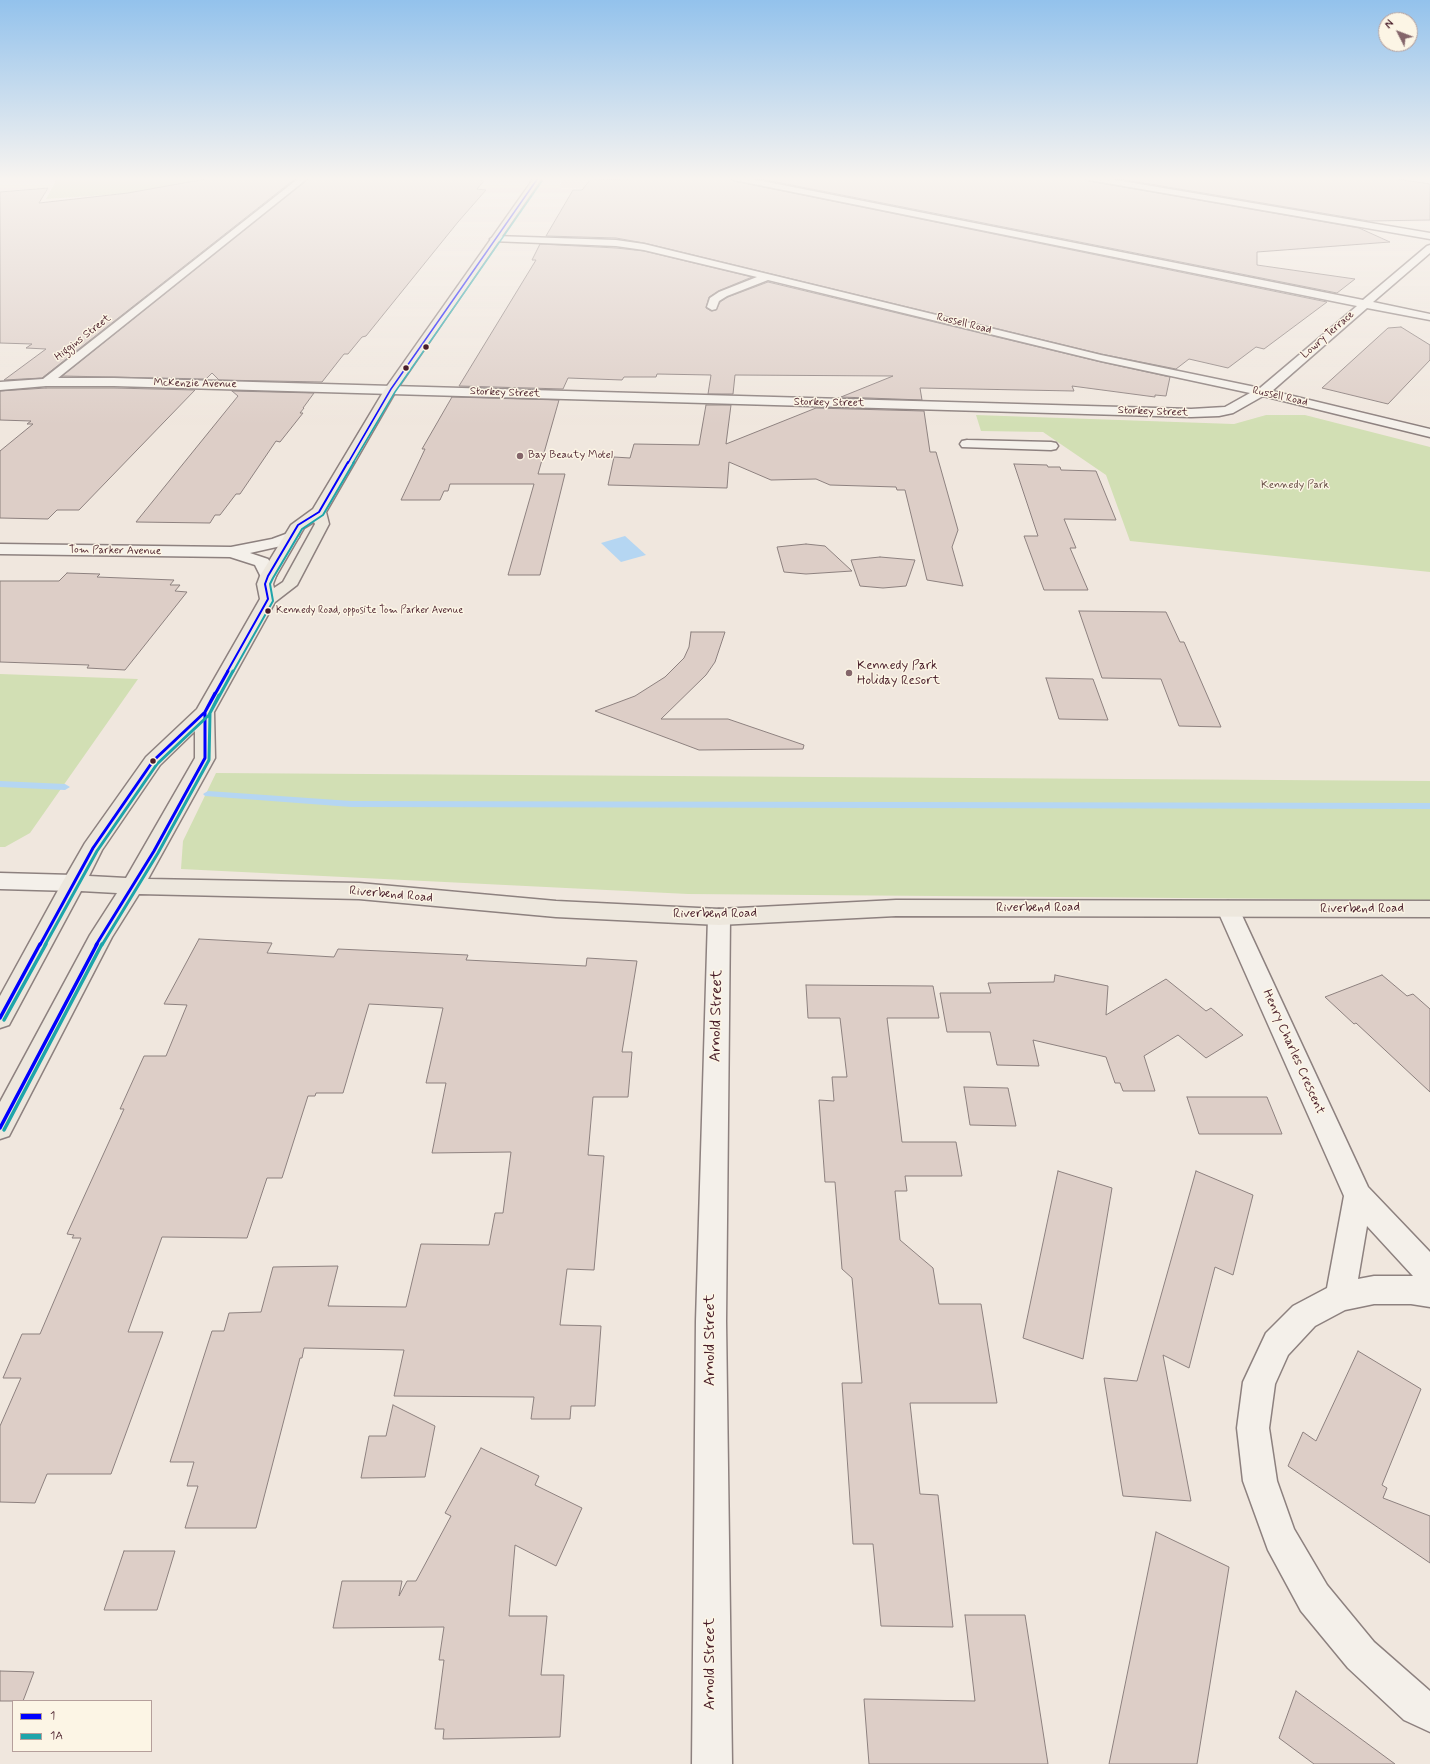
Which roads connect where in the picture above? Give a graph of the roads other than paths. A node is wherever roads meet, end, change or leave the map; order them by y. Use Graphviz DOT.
graph roads {
  1 [pos="200,260"];
  2 [pos="480,260"];
  3 [pos="700,260"];
  4 [pos="1146,260"];
  5 [pos="1416,260"];
  6 [pos="769,276"];
  7 [pos="1365,304"];
  8 [pos="712,307"];
  9 [pos="1430,317"];
  10 [pos="46,382"];
  11 [pos="0,386"];
  12 [pos="391,389"];
  13 [pos="1262,392"];
  14 [pos="1430,433"];
  15 [pos="967,444"];
  16 [pos="1051,446"];
  17 [pos="319,512"];
  18 [pos="291,538"];
  19 [pos="0,549"];
  20 [pos="230,552"];
  21 [pos="268,576"];
  22 [pos="268,599"];
  23 [pos="205,712"];
  24 [pos="0,881"];
  25 [pos="73,883"];
  26 [pos="133,886"];
  27 [pos="1228,909"];
  28 [pos="1430,909"];
  29 [pos="719,917"];
  30 [pos="0,1018"];
  31 [pos="0,1128"];
  32 [pos="1358,1196"];
  33 [pos="1430,1273"];
  34 [pos="1430,1293"];
  35 [pos="1340,1298"];
  36 [pos="1430,1714"];
  37 [pos="712,1764"];
  1 -- 10 [label="street, Higgins Street"];
  2 -- 12 [label="main road"];
  3 -- 6 [label="street, Russell Road"];
  4 -- 7 [label="street"];
  5 -- 7 [label="street, Lowry Terrace"];
  6 -- 8 [label="street"];
  6 -- 13 [label="street, Russell Road"];
  7 -- 9 [label="street"];
  7 -- 13 [label="street, Lowry Terrace"];
  10 -- 11 [label="street, McKenzie Avenue"];
  10 -- 12 [label="street, McKenzie Avenue"];
  12 -- 13 [label="street, Storkey Street"];
  12 -- 17 [label="main road"];
  13 -- 14 [label="street, Russell Road"];
  15 -- 16 [label="street"];
  17 -- 18 [label="main road"];
  17 -- 22 [label="main road"];
  18 -- 20 [label="street, Tom Parker Avenue"];
  18 -- 21 [label="main road"];
  19 -- 20 [label="street, Tom Parker Avenue"];
  20 -- 21 [label="street, Tom Parker Avenue"];
  21 -- 22 [label="main road"];
  22 -- 23 [label="main road"];
  23 -- 25 [label="main road"];
  23 -- 26 [label="main road"];
  24 -- 25 [label="street, Riverbend Road"];
  25 -- 26 [label="main road, Riverbend Road"];
  25 -- 30 [label="main road"];
  26 -- 29 [label="main road, Riverbend Road"];
  26 -- 31 [label="main road"];
  27 -- 28 [label="main road, Riverbend Road"];
  27 -- 29 [label="main road, Riverbend Road"];
  27 -- 32 [label="street, Henry Charles Crescent"];
  29 -- 37 [label="street, Arnold Street"];
  32 -- 33 [label="street, Henry Charles Crescent"];
  32 -- 35 [label="street"];
  34 -- 35 [label="street"];
  35 -- 36 [label="street"];
}
